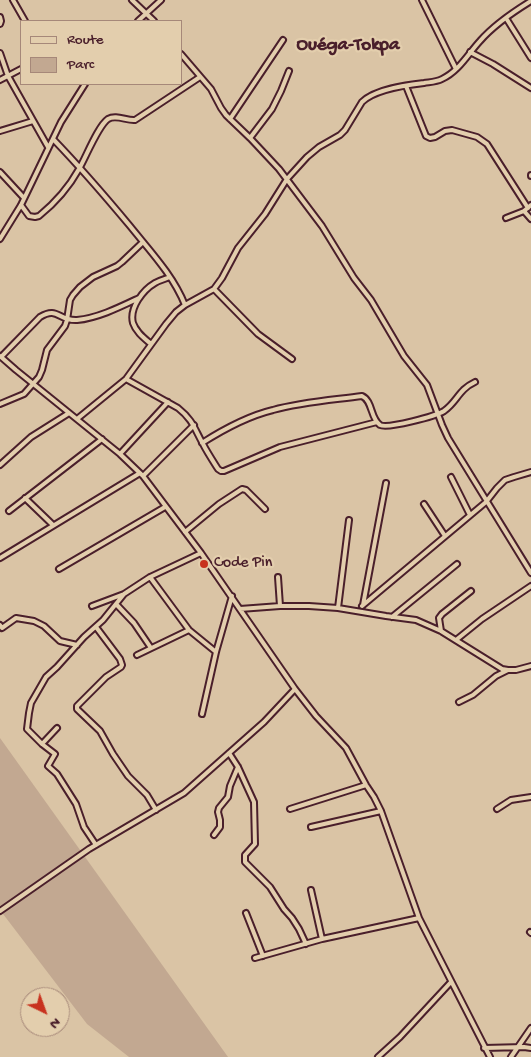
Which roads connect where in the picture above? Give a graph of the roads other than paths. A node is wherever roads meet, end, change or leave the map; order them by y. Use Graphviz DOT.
graph roads {
  1 [pos="13,0"];
  2 [pos="132,0"];
  3 [pos="161,0"];
  4 [pos="422,0"];
  5 [pos="531,1"];
  6 [pos="146,13"];
  7 [pos="0,17"];
  8 [pos="506,18"];
  9 [pos="24,20"];
  10 [pos="139,20"];
  11 [pos="153,20"];
  12 [pos="0,24"];
  13 [pos="283,40"];
  14 [pos="470,52"];
  15 [pos="0,53"];
  16 [pos="182,55"];
  17 [pos="531,58"];
  18 [pos="456,69"];
  19 [pos="20,70"];
  20 [pos="289,71"];
  21 [pos="8,76"];
  22 [pos="200,76"];
  23 [pos="0,80"];
  24 [pos="84,85"];
  25 [pos="406,86"];
  26 [pos="531,88"];
  27 [pos="230,120"];
  28 [pos="33,121"];
  29 [pos="0,132"];
  30 [pos="250,138"];
  31 [pos="53,139"];
  32 [pos="48,147"];
  33 [pos="80,167"];
  34 [pos="0,172"];
  35 [pos="287,179"];
  36 [pos="24,198"];
  37 [pos="21,205"];
  38 [pos="529,206"];
  39 [pos="524,211"];
  40 [pos="506,218"];
  41 [pos="531,219"];
  42 [pos="0,239"];
  43 [pos="143,242"];
  44 [pos="170,277"];
  45 [pos="214,289"];
  46 [pos="140,298"];
  47 [pos="185,305"];
  48 [pos="67,320"];
  49 [pos="151,344"];
  50 [pos="1,356"];
  51 [pos="292,358"];
  52 [pos="7,362"];
  53 [pos="0,365"];
  54 [pos="126,379"];
  55 [pos="475,382"];
  56 [pos="33,384"];
  57 [pos="168,402"];
  58 [pos="0,404"];
  59 [pos="69,413"];
  60 [pos="438,415"];
  61 [pos="77,419"];
  62 [pos="377,422"];
  63 [pos="194,426"];
  64 [pos="102,439"];
  65 [pos="202,442"];
  66 [pos="120,454"];
  67 [pos="0,465"];
  68 [pos="531,472"];
  69 [pos="141,475"];
  70 [pos="451,478"];
  71 [pos="386,484"];
  72 [pos="25,498"];
  73 [pos="486,502"];
  74 [pos="424,504"];
  75 [pos="165,507"];
  76 [pos="265,509"];
  77 [pos="9,511"];
  78 [pos="470,515"];
  79 [pos="349,520"];
  80 [pos="53,525"];
  81 [pos="185,532"];
  82 [pos="445,536"];
  83 [pos="201,553"];
  84 [pos="0,558"];
  85 [pos="457,564"];
  86 [pos="59,569"];
  87 [pos="531,573"];
  88 [pos="150,577"];
  89 [pos="278,577"];
  90 [pos="531,586"];
  91 [pos="471,591"];
  92 [pos="124,594"];
  93 [pos="232,596"];
  94 [pos="116,604"];
  95 [pos="92,606"];
  96 [pos="280,606"];
  97 [pos="362,606"];
  98 [pos="240,608"];
  99 [pos="338,608"];
  100 [pos="362,612"];
  101 [pos="392,617"];
  102 [pos="0,626"];
  103 [pos="96,627"];
  104 [pos="189,630"];
  105 [pos="440,631"];
  106 [pos="456,640"];
  107 [pos="77,645"];
  108 [pos="151,648"];
  109 [pos="216,652"];
  110 [pos="137,655"];
  111 [pos="531,666"];
  112 [pos="508,670"];
  113 [pos="295,689"];
  114 [pos="459,702"];
  115 [pos="202,714"];
  116 [pos="57,728"];
  117 [pos="42,744"];
  118 [pos="229,754"];
  119 [pos="238,767"];
  120 [pos="366,785"];
  121 [pos="531,797"];
  122 [pos="290,809"];
  123 [pos="497,809"];
  124 [pos="156,810"];
  125 [pos="381,811"];
  126 [pos="311,827"];
  127 [pos="214,835"];
  128 [pos="96,845"];
  129 [pos="311,890"];
  130 [pos="0,911"];
  131 [pos="246,913"];
  132 [pos="419,918"];
  133 [pos="322,939"];
  134 [pos="306,944"];
  135 [pos="263,956"];
  136 [pos="255,958"];
  137 [pos="451,982"];
  138 [pos="531,1028"];
  139 [pos="484,1048"];
  140 [pos="517,1048"];
  141 [pos="531,1048"];
  142 [pos="378,1057"];
  143 [pos="490,1057"];
  144 [pos="511,1057"];
  1 -- 9 [label="street"];
  2 -- 6 [label="street"];
  3 -- 6 [label="street"];
  4 -- 18 [label="street"];
  5 -- 8 [label="street"];
  6 -- 10 [label="street"];
  6 -- 11 [label="street"];
  7 -- 12 [label="street"];
  8 -- 14 [label="street"];
  8 -- 17 [label="street"];
  13 -- 27 [label="street"];
  14 -- 18 [label="street"];
  14 -- 26 [label="street"];
  15 -- 21 [label="street"];
  16 -- 22 [label="street"];
  18 -- 25 [label="street"];
  19 -- 21 [label="street"];
  20 -- 30 [label="street"];
  21 -- 23 [label="street"];
  21 -- 28 [label="street"];
  22 -- 27 [label="street"];
  22 -- 33 [label="street"];
  24 -- 31 [label="street"];
  25 -- 35 [label="street"];
  25 -- 38 [label="street"];
  27 -- 30 [label="street"];
  28 -- 29 [label="street"];
  28 -- 32 [label="street"];
  30 -- 35 [label="street"];
  31 -- 32 [label="street"];
  31 -- 33 [label="street"];
  32 -- 36 [label="street"];
  33 -- 37 [label="street"];
  33 -- 43 [label="street"];
  34 -- 36 [label="street"];
  35 -- 45 [label="street"];
  35 -- 60 [label="street"];
  36 -- 37 [label="street"];
  37 -- 42 [label="street"];
  38 -- 39 [label="street"];
  39 -- 40 [label="street"];
  39 -- 41 [label="street"];
  43 -- 44 [label="street"];
  43 -- 48 [label="street"];
  44 -- 46 [label="street"];
  44 -- 47 [label="street"];
  45 -- 47 [label="street"];
  45 -- 51 [label="street"];
  46 -- 48 [label="street"];
  46 -- 49 [label="street"];
  47 -- 49 [label="street"];
  48 -- 50 [label="street"];
  48 -- 56 [label="street"];
  49 -- 54 [label="street"];
  50 -- 52 [label="street"];
  52 -- 53 [label="street"];
  52 -- 56 [label="street"];
  54 -- 57 [label="street"];
  54 -- 61 [label="street"];
  55 -- 60 [label="street"];
  56 -- 58 [label="street"];
  56 -- 59 [label="street"];
  57 -- 63 [label="street"];
  57 -- 66 [label="street"];
  59 -- 61 [label="street"];
  59 -- 67 [label="street"];
  60 -- 62 [label="street"];
  60 -- 73 [label="street"];
  61 -- 64 [label="street"];
  62 -- 65 [label="street"];
  62 -- 65 [label="street"];
  63 -- 65 [label="street"];
  63 -- 69 [label="street"];
  64 -- 66 [label="street"];
  64 -- 72 [label="street"];
  66 -- 69 [label="street"];
  68 -- 73 [label="street"];
  69 -- 75 [label="street"];
  69 -- 80 [label="street"];
  70 -- 78 [label="street"];
  71 -- 97 [label="street"];
  72 -- 77 [label="street"];
  72 -- 80 [label="street"];
  73 -- 78 [label="street"];
  73 -- 87 [label="street"];
  74 -- 82 [label="street"];
  75 -- 81 [label="street"];
  75 -- 86 [label="street"];
  76 -- 81 [label="street"];
  78 -- 82 [label="street"];
  79 -- 99 [label="street"];
  80 -- 84 [label="street"];
  81 -- 83 [label="street"];
  82 -- 97 [label="street"];
  83 -- 88 [label="street"];
  83 -- 93 [label="street"];
  85 -- 101 [label="street"];
  88 -- 92 [label="street"];
  88 -- 104 [label="street"];
  89 -- 96 [label="street"];
  90 -- 106 [label="street"];
  91 -- 105 [label="street"];
  92 -- 94 [label="street"];
  92 -- 95 [label="street"];
  93 -- 98 [label="street"];
  93 -- 109 [label="street"];
  94 -- 103 [label="street"];
  94 -- 108 [label="street"];
  96 -- 98 [label="street"];
  96 -- 99 [label="street"];
  97 -- 100 [label="street"];
  98 -- 113 [label="street"];
  99 -- 100 [label="street"];
  100 -- 101 [label="street"];
  101 -- 105 [label="street"];
  102 -- 107 [label="street"];
  103 -- 107 [label="street"];
  103 -- 124 [label="street"];
  104 -- 108 [label="street"];
  104 -- 109 [label="street"];
  105 -- 106 [label="street"];
  106 -- 112 [label="street"];
  107 -- 117 [label="street"];
  108 -- 110 [label="street"];
  109 -- 115 [label="street"];
  111 -- 112 [label="street"];
  112 -- 114 [label="street"];
  113 -- 118 [label="street"];
  113 -- 120 [label="street"];
  116 -- 117 [label="street"];
  117 -- 128 [label="street"];
  118 -- 119 [label="street"];
  118 -- 124 [label="street"];
  119 -- 127 [label="street"];
  119 -- 134 [label="street"];
  120 -- 122 [label="street"];
  120 -- 125 [label="street"];
  121 -- 123 [label="street"];
  124 -- 128 [label="street"];
  125 -- 126 [label="street"];
  125 -- 132 [label="street"];
  128 -- 130 [label="street"];
  129 -- 133 [label="street"];
  131 -- 135 [label="street"];
  132 -- 133 [label="street"];
  132 -- 137 [label="street"];
  133 -- 134 [label="street"];
  134 -- 135 [label="street"];
  135 -- 136 [label="street"];
  137 -- 139 [label="street"];
  137 -- 142 [label="street"];
  138 -- 140 [label="street"];
  139 -- 140 [label="street"];
  139 -- 143 [label="street"];
  140 -- 141 [label="street"];
  140 -- 144 [label="street"];
}
